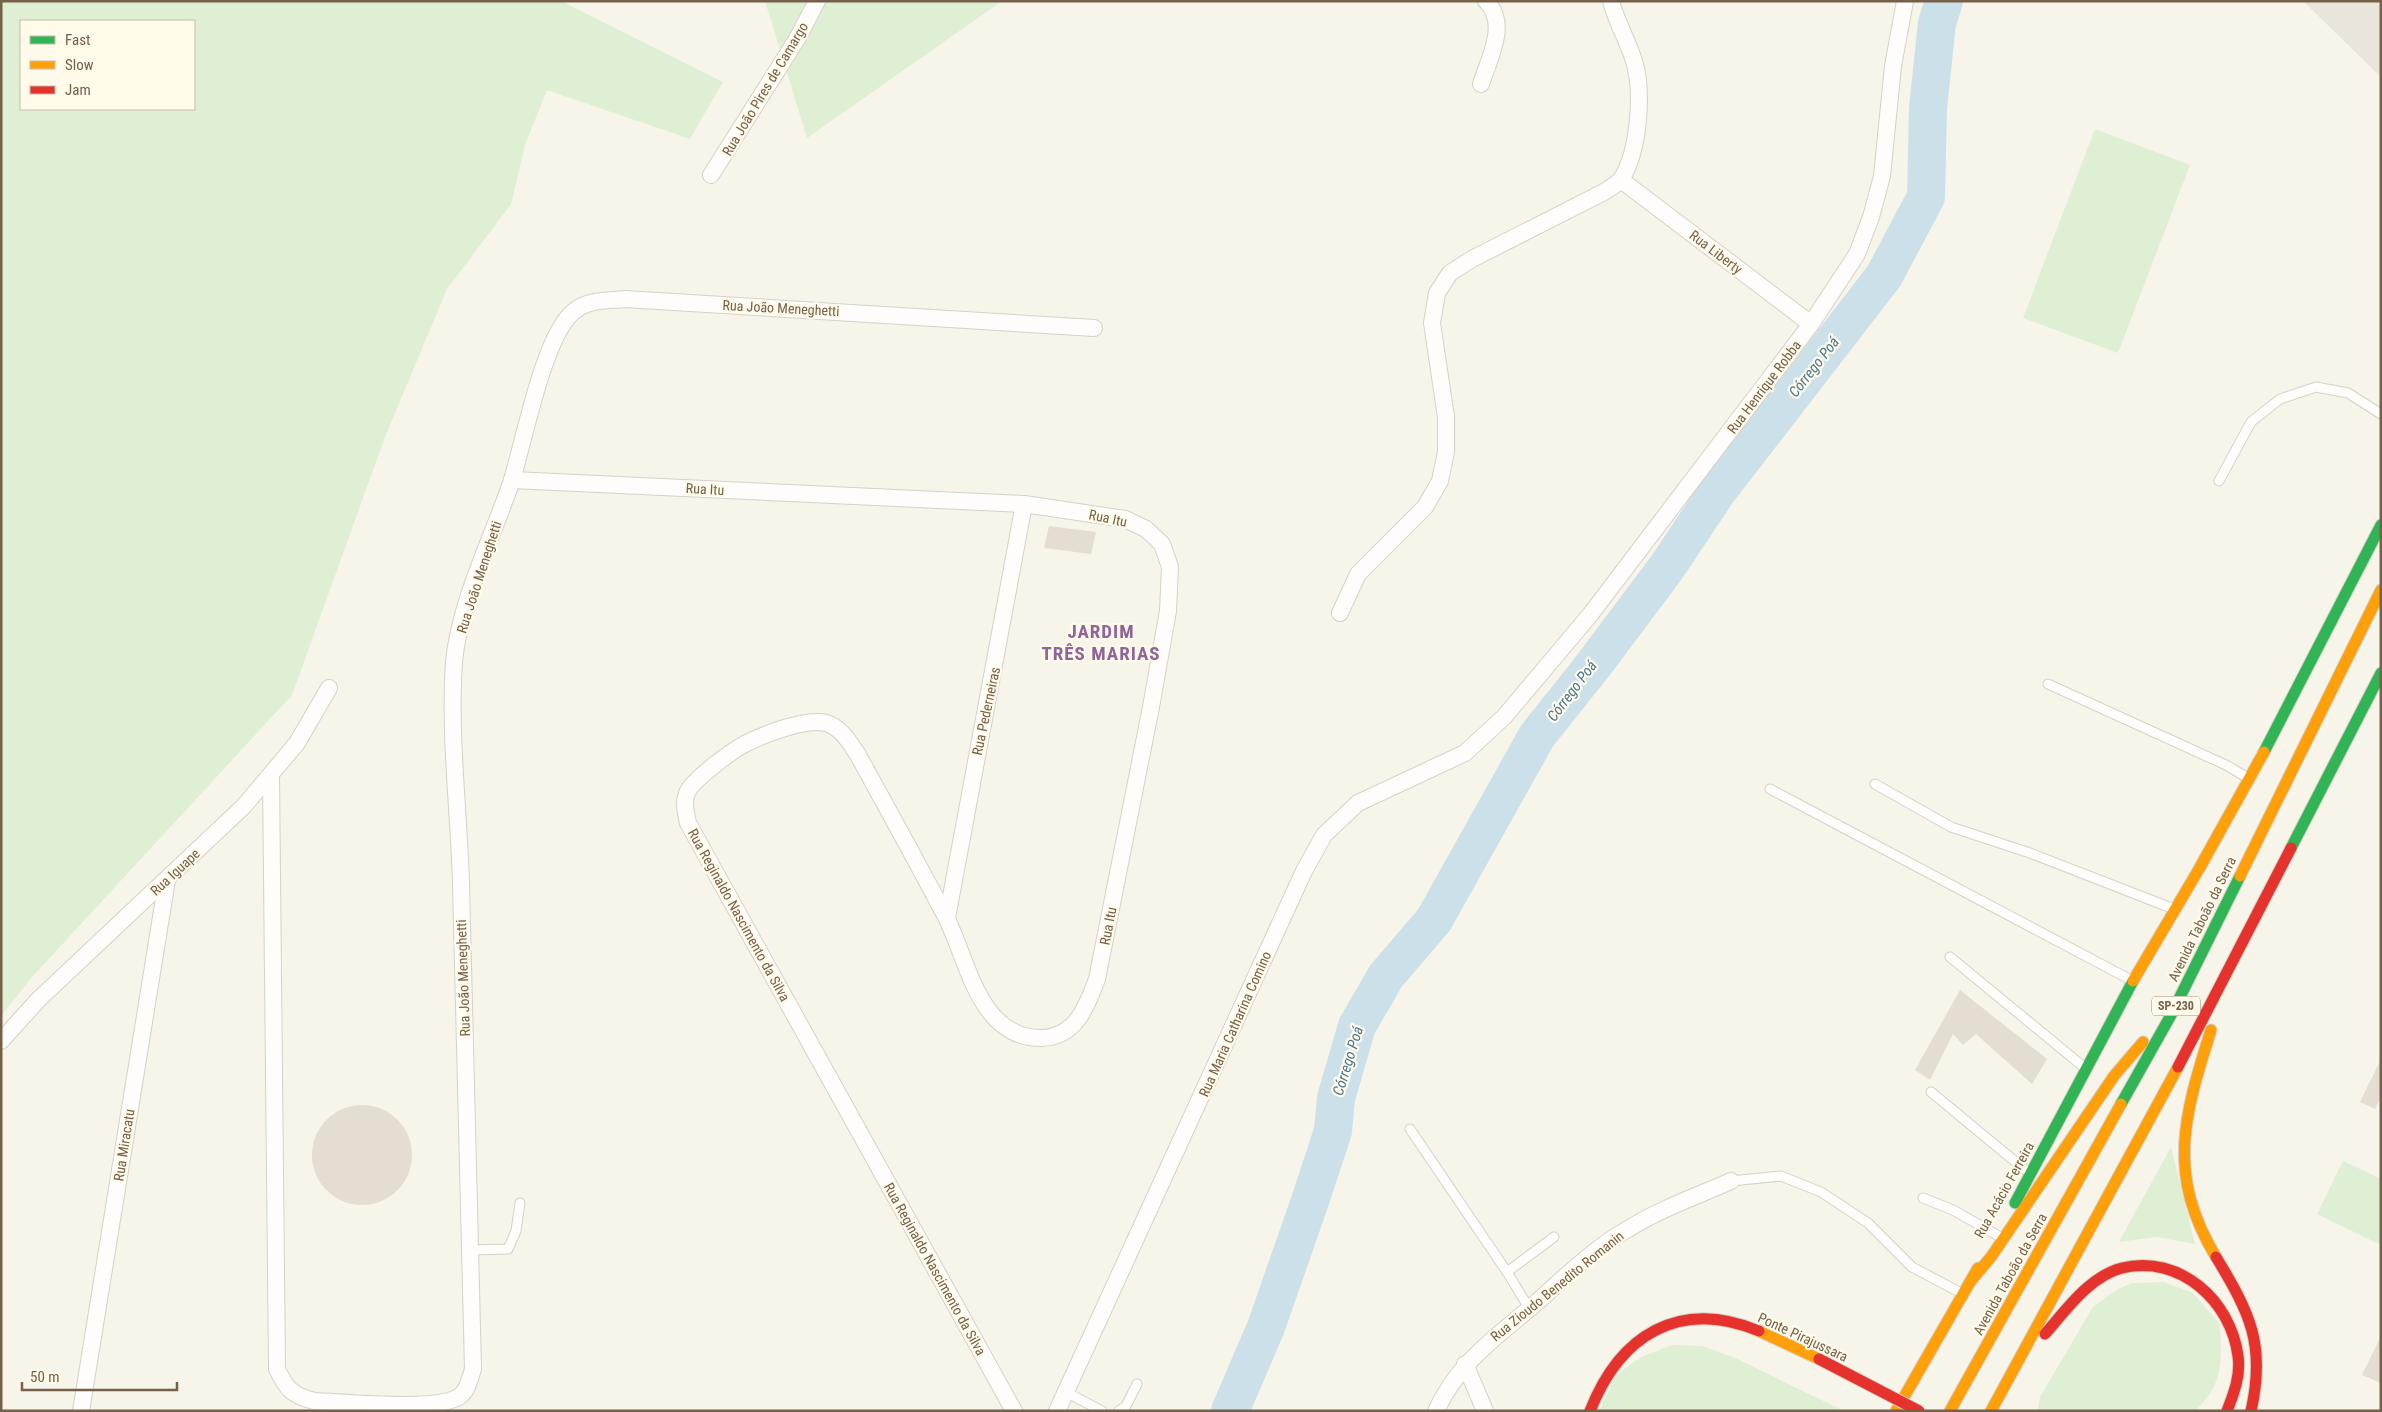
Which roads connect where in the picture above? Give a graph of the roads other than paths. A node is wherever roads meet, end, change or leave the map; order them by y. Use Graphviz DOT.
graph roads {
  1 [pos="817,1"];
  2 [pos="1486,1"];
  3 [pos="1611,1"];
  4 [pos="1906,1"];
  5 [pos="1481,84"];
  6 [pos="711,175"];
  7 [pos="1621,180"];
  8 [pos="1811,324"];
  9 [pos="1094,328"];
  10 [pos="2381,414"];
  11 [pos="512,480"];
  12 [pos="2219,481"];
  13 [pos="1024,504"];
  14 [pos="2381,525"];
  15 [pos="2381,590"];
  16 [pos="1340,613"];
  17 [pos="2381,673"];
  18 [pos="2048,684"];
  19 [pos="330,688"];
  20 [pos="1504,717"];
  21 [pos="271,776"];
  22 [pos="2250,779"];
  23 [pos="1875,784"];
  24 [pos="1770,789"];
  25 [pos="167,880"];
  26 [pos="2178,910"];
  27 [pos="947,918"];
  28 [pos="1950,957"];
  29 [pos="2232,960"];
  30 [pos="2134,981"];
  31 [pos="2171,1015"];
  32 [pos="1007,1028"];
  33 [pos="1,1040"];
  34 [pos="2086,1069"];
  35 [pos="1931,1092"];
  36 [pos="1410,1129"];
  37 [pos="2030,1174"];
  38 [pos="1732,1181"];
  39 [pos="1923,1198"];
  40 [pos="520,1203"];
  41 [pos="1997,1235"];
  42 [pos="1554,1237"];
  43 [pos="470,1250"];
  44 [pos="1508,1272"];
  45 [pos="1970,1282"];
  46 [pos="1963,1294"];
  47 [pos="1529,1308"];
  48 [pos="1465,1364"];
  49 [pos="2013,1371"];
  50 [pos="1137,1384"];
  51 [pos="1066,1392"];
  52 [pos="81,1411"];
  53 [pos="1014,1411"];
  54 [pos="1057,1411"];
  55 [pos="1102,1411"];
  56 [pos="1119,1411"];
  57 [pos="1436,1411"];
  58 [pos="1485,1411"];
  59 [pos="1590,1411"];
  60 [pos="1896,1411"];
  61 [pos="1919,1411"];
  62 [pos="1950,1411"];
  63 [pos="1991,1411"];
  64 [pos="2227,1411"];
  65 [pos="2251,1411"];
  1 -- 6 [label="street, Rua João Pires de Camargo"];
  2 -- 5 [label="street"];
  3 -- 7 [label="street"];
  4 -- 8 [label="street, Rua Henrique Robba"];
  7 -- 8 [label="street, Rua Liberty"];
  7 -- 16 [label="street"];
  8 -- 20 [label="street, Rua Henrique Robba"];
  9 -- 11 [label="street, Rua João Meneghetti"];
  10 -- 12 [label="lane"];
  11 -- 13 [label="street, Rua Itu"];
  11 -- 43 [label="street, Rua João Meneghetti"];
  13 -- 27 [label="street, Rua Pederneiras"];
  13 -- 32 [label="street, Rua Itu"];
  14 -- 22 [label="main road, Rua Acácio Ferreira"];
  15 -- 31 [label="main road, Avenida Taboão da Serra / SP-230"];
  17 -- 29 [label="main road, SP-230"];
  18 -- 22 [label="lane"];
  19 -- 21 [label="street, Rua Iguape"];
  20 -- 51 [label="street, Rua Maria Catharina Comino"];
  21 -- 25 [label="street, Rua Iguape"];
  21 -- 43 [label="street, Rua João Meneghetti"];
  22 -- 26 [label="main road, Rua Acácio Ferreira"];
  23 -- 26 [label="lane"];
  24 -- 30 [label="lane"];
  25 -- 33 [label="street, Rua Iguape"];
  25 -- 52 [label="street, Rua Miracatu"];
  26 -- 30 [label="main road, Rua Acácio Ferreira"];
  27 -- 32 [label="street, Rua Reginaldo Nascimento da Silva"];
  27 -- 53 [label="street, Rua Reginaldo Nascimento da Silva"];
  28 -- 34 [label="lane"];
  29 -- 49 [label="main road, SP-230"];
  29 -- 65 [label="main road"];
  30 -- 34 [label="main road, Rua Acácio Ferreira"];
  31 -- 45 [label="main road"];
  31 -- 62 [label="main road, Avenida Taboão da Serra / SP-230"];
  34 -- 37 [label="main road, Rua Acácio Ferreira"];
  35 -- 37 [label="lane"];
  36 -- 44 [label="lane"];
  37 -- 41 [label="main road, Rua Acácio Ferreira"];
  38 -- 46 [label="lane"];
  38 -- 47 [label="street, Rua Zioudo Benedito Romanin"];
  39 -- 41 [label="lane"];
  40 -- 43 [label="lane"];
  41 -- 45 [label="main road, Rua Acácio Ferreira"];
  42 -- 44 [label="lane"];
  44 -- 47 [label="lane"];
  45 -- 46 [label="main road, Rua Acácio Ferreira"];
  46 -- 60 [label="main road, Rua Acácio Ferreira"];
  47 -- 48 [label="street, Rua Zioudo Benedito Romanin"];
  48 -- 57 [label="street, Rua Zioudo Benedito Romanin"];
  48 -- 58 [label="street"];
  49 -- 63 [label="main road, SP-230"];
  49 -- 64 [label="main road"];
  50 -- 56 [label="lane"];
  51 -- 54 [label="street, Rua Maria Catharina Comino"];
  51 -- 55 [label="lane"];
  59 -- 61 [label="main road, Ponte Pirajussara, bridge"];
}
